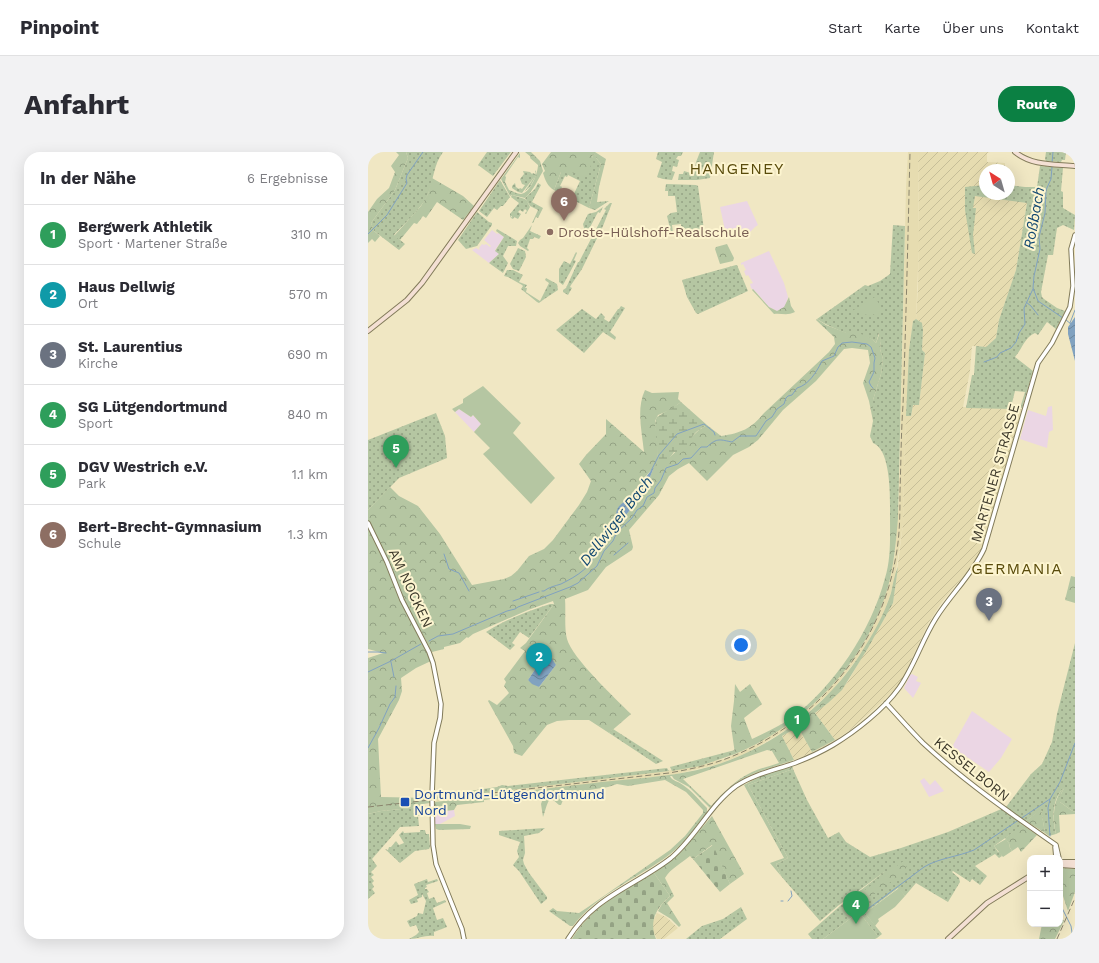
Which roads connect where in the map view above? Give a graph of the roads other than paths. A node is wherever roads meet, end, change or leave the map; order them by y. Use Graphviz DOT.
graph roads {
  1 [pos="516,152"];
  2 [pos="1015,152"];
  3 [pos="1075,166"];
  4 [pos="1075,235"];
  5 [pos="368,331"];
  6 [pos="368,523"];
  7 [pos="886,703"];
  8 [pos="1052,843"];
  9 [pos="1056,855"];
  10 [pos="1058,855"];
  11 [pos="1063,862"];
  12 [pos="1075,862"];
  13 [pos="1063,865"];
  14 [pos="1075,866"];
  15 [pos="1027,878"];
  16 [pos="464,939"];
  17 [pos="568,939"];
  18 [pos="948,939"];
  1 -- 5 [label="main road"];
  2 -- 3 [label="main road"];
  4 -- 7 [label="street, MARTENER STRASSE"];
  6 -- 16 [label="street, AM NOCKEN"];
  7 -- 8 [label="street, KESSELBORN"];
  7 -- 17 [label="street, MARTENER STRASSE"];
  8 -- 9 [label="street"];
  8 -- 10 [label="street, KESSELBORN"];
  11 -- 12 [label="main road"];
  13 -- 14 [label="main road"];
  15 -- 18 [label="main road"];
}
